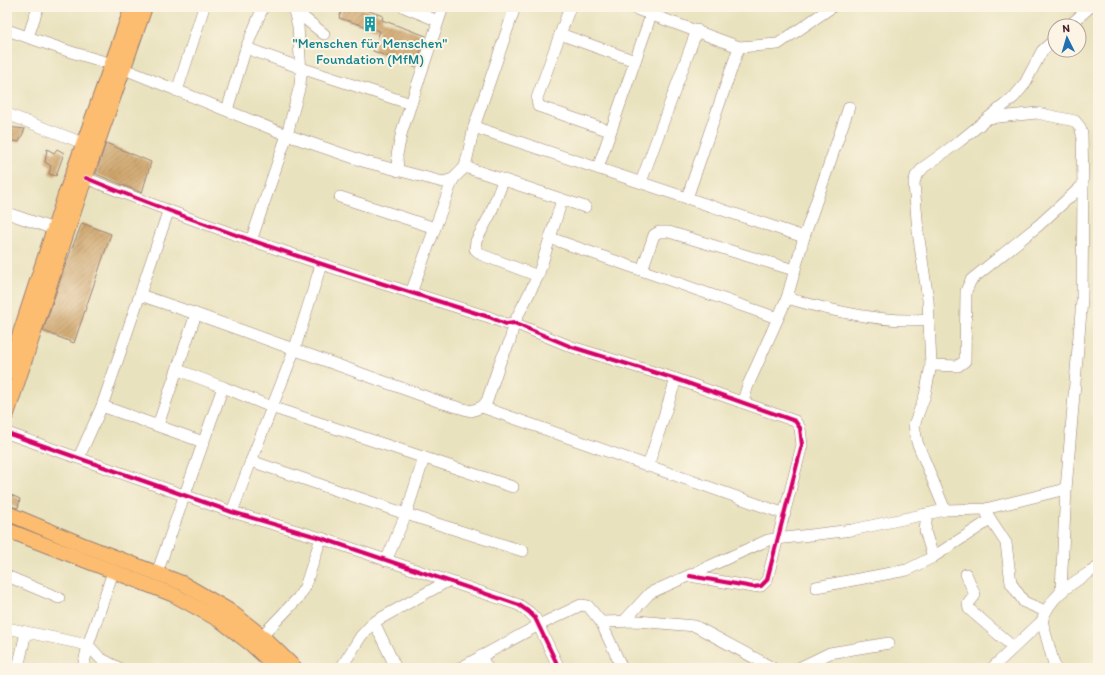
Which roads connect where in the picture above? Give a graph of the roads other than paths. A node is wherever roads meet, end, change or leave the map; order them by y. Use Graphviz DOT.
graph roads {
  1 [pos="38,7"];
  2 [pos="132,7"];
  3 [pos="145,7"];
  4 [pos="204,7"];
  5 [pos="263,7"];
  6 [pos="404,7"];
  7 [pos="442,7"];
  8 [pos="515,7"];
  9 [pos="570,7"];
  10 [pos="631,7"];
  11 [pos="832,7"];
  12 [pos="1090,7"];
  13 [pos="293,8"];
  14 [pos="651,14"];
  15 [pos="1078,18"];
  16 [pos="438,21"];
  17 [pos="7,30"];
  18 [pos="697,30"];
  19 [pos="324,34"];
  20 [pos="560,34"];
  21 [pos="28,37"];
  22 [pos="1047,45"];
  23 [pos="739,47"];
  24 [pos="246,48"];
  25 [pos="635,61"];
  26 [pos="118,67"];
  27 [pos="301,68"];
  28 [pos="177,91"];
  29 [pos="411,104"];
  30 [pos="849,107"];
  31 [pos="227,110"];
  32 [pos="7,114"];
  33 [pos="989,118"];
  34 [pos="474,127"];
  35 [pos="610,131"];
  36 [pos="287,135"];
  37 [pos="83,143"];
  38 [pos="464,167"];
  39 [pos="598,168"];
  40 [pos="398,171"];
  41 [pos="86,178"];
  42 [pos="453,179"];
  43 [pos="503,181"];
  44 [pos="641,182"];
  45 [pos="1083,185"];
  46 [pos="340,197"];
  47 [pos="687,198"];
  48 [pos="562,200"];
  49 [pos="585,207"];
  50 [pos="168,212"];
  51 [pos="7,213"];
  52 [pos="435,228"];
  53 [pos="54,229"];
  54 [pos="804,237"];
  55 [pos="550,238"];
  56 [pos="251,241"];
  57 [pos="321,265"];
  58 [pos="642,270"];
  59 [pos="794,270"];
  60 [pos="538,276"];
  61 [pos="411,293"];
  62 [pos="140,296"];
  63 [pos="788,298"];
  64 [pos="196,314"];
  65 [pos="777,318"];
  66 [pos="928,319"];
  67 [pos="514,323"];
  68 [pos="294,351"];
  69 [pos="931,365"];
  70 [pos="178,370"];
  71 [pos="7,373"];
  72 [pos="676,379"];
  73 [pos="223,387"];
  74 [pos="743,401"];
  75 [pos="102,406"];
  76 [pos="271,407"];
  77 [pos="482,408"];
  78 [pos="7,414"];
  79 [pos="158,425"];
  80 [pos="7,433"];
  81 [pos="203,442"];
  82 [pos="79,456"];
  83 [pos="424,458"];
  84 [pos="251,461"];
  85 [pos="648,466"];
  86 [pos="513,487"];
  87 [pos="1066,489"];
  88 [pos="185,496"];
  89 [pos="945,510"];
  90 [pos="985,510"];
  91 [pos="232,512"];
  92 [pos="7,513"];
  93 [pos="406,514"];
  94 [pos="785,514"];
  95 [pos="927,514"];
  96 [pos="990,520"];
  97 [pos="7,530"];
  98 [pos="321,538"];
  99 [pos="779,538"];
  100 [pos="523,551"];
  101 [pos="933,557"];
  102 [pos="386,561"];
  103 [pos="1098,567"];
  104 [pos="113,572"];
  105 [pos="157,573"];
  106 [pos="966,574"];
  107 [pos="7,576"];
  108 [pos="690,576"];
  109 [pos="446,582"];
  110 [pos="816,587"];
  111 [pos="1061,590"];
  112 [pos="59,598"];
  113 [pos="211,608"];
  114 [pos="1044,616"];
  115 [pos="624,621"];
  116 [pos="374,622"];
  117 [pos="600,622"];
  118 [pos="537,626"];
  119 [pos="7,628"];
  120 [pos="26,632"];
  121 [pos="262,636"];
  122 [pos="889,643"];
  123 [pos="88,645"];
  124 [pos="1013,647"];
  125 [pos="481,656"];
  126 [pos="18,668"];
  127 [pos="83,668"];
  128 [pos="119,668"];
  129 [pos="277,668"];
  130 [pos="295,668"];
  131 [pos="341,668"];
  132 [pos="396,668"];
  133 [pos="460,668"];
  134 [pos="487,668"];
  135 [pos="559,668"];
  136 [pos="622,668"];
  137 [pos="773,668"];
  138 [pos="799,668"];
  139 [pos="992,668"];
  140 [pos="1055,668"];
  1 -- 21 [label="street"];
  2 -- 26 [label="main road"];
  3 -- 26 [label="main road"];
  4 -- 28 [label="street"];
  5 -- 24 [label="street"];
  6 -- 16 [label="street"];
  7 -- 16 [label="street"];
  8 -- 34 [label="street"];
  9 -- 20 [label="street"];
  10 -- 14 [label="street"];
  11 -- 23 [label="street"];
  12 -- 15 [label="street"];
  13 -- 19 [label="street"];
  13 -- 27 [label="street"];
  14 -- 18 [label="street"];
  14 -- 25 [label="street"];
  16 -- 29 [label="street"];
  17 -- 21 [label="street"];
  18 -- 23 [label="street"];
  18 -- 44 [label="street"];
  20 -- 25 [label="street"];
  20 -- 35 [label="street"];
  21 -- 26 [label="street"];
  22 -- 33 [label="street"];
  23 -- 47 [label="street"];
  24 -- 27 [label="street"];
  24 -- 31 [label="street"];
  25 -- 35 [label="street"];
  26 -- 28 [label="street"];
  26 -- 37 [label="main road"];
  26 -- 41 [label="main road"];
  27 -- 29 [label="street"];
  27 -- 36 [label="street"];
  28 -- 31 [label="street"];
  29 -- 40 [label="street"];
  30 -- 54 [label="street"];
  31 -- 36 [label="street"];
  32 -- 37 [label="street"];
  33 -- 45 [label="street"];
  33 -- 66 [label="street"];
  34 -- 38 [label="street"];
  34 -- 39 [label="street"];
  35 -- 39 [label="street"];
  36 -- 40 [label="street"];
  36 -- 56 [label="street"];
  37 -- 53 [label="main road"];
  38 -- 42 [label="street"];
  38 -- 43 [label="street"];
  39 -- 44 [label="street"];
  40 -- 42 [label="street"];
  41 -- 50 [label="street"];
  41 -- 78 [label="main road"];
  42 -- 52 [label="street"];
  43 -- 48 [label="street"];
  43 -- 60 [label="street"];
  44 -- 47 [label="street"];
  45 -- 69 [label="street"];
  45 -- 87 [label="street"];
  46 -- 52 [label="street"];
  47 -- 54 [label="street"];
  48 -- 49 [label="street"];
  48 -- 55 [label="street"];
  50 -- 56 [label="street"];
  50 -- 62 [label="street"];
  51 -- 53 [label="street"];
  52 -- 61 [label="street"];
  53 -- 71 [label="main road"];
  54 -- 59 [label="street"];
  55 -- 58 [label="street"];
  55 -- 60 [label="street"];
  56 -- 57 [label="street"];
  57 -- 61 [label="street"];
  57 -- 68 [label="street"];
  58 -- 59 [label="street"];
  58 -- 65 [label="street"];
  59 -- 63 [label="street"];
  60 -- 67 [label="street"];
  61 -- 67 [label="street"];
  62 -- 64 [label="street"];
  62 -- 75 [label="street"];
  63 -- 65 [label="street"];
  63 -- 66 [label="street"];
  64 -- 68 [label="street"];
  64 -- 70 [label="street"];
  65 -- 74 [label="street"];
  66 -- 69 [label="street"];
  67 -- 72 [label="street"];
  67 -- 77 [label="street"];
  68 -- 76 [label="street"];
  68 -- 77 [label="street"];
  69 -- 89 [label="street"];
  70 -- 73 [label="street"];
  70 -- 79 [label="street"];
  72 -- 74 [label="street"];
  72 -- 85 [label="street"];
  73 -- 76 [label="street"];
  73 -- 81 [label="street"];
  74 -- 94 [label="street"];
  75 -- 79 [label="street"];
  75 -- 82 [label="street"];
  76 -- 83 [label="street"];
  76 -- 84 [label="street"];
  77 -- 85 [label="street"];
  79 -- 81 [label="street"];
  80 -- 82 [label="street"];
  81 -- 88 [label="street"];
  82 -- 88 [label="street"];
  83 -- 86 [label="street"];
  83 -- 93 [label="street"];
  84 -- 91 [label="street"];
  84 -- 93 [label="street"];
  85 -- 94 [label="street"];
  87 -- 90 [label="street"];
  87 -- 111 [label="street"];
  88 -- 91 [label="street"];
  88 -- 105 [label="street"];
  89 -- 90 [label="street"];
  89 -- 95 [label="street"];
  90 -- 96 [label="street"];
  91 -- 98 [label="street"];
  92 -- 105 [label="main road"];
  93 -- 100 [label="street"];
  93 -- 102 [label="street"];
  94 -- 99 [label="street"];
  95 -- 99 [label="street"];
  95 -- 101 [label="street"];
  96 -- 101 [label="street"];
  96 -- 114 [label="street"];
  97 -- 104 [label="main road"];
  98 -- 102 [label="street"];
  98 -- 121 [label="street"];
  99 -- 108 [label="street"];
  99 -- 108 [label="street"];
  101 -- 110 [label="street"];
  102 -- 109 [label="street"];
  103 -- 111 [label="street"];
  104 -- 113 [label="main road"];
  104 -- 123 [label="street"];
  105 -- 113 [label="main road"];
  106 -- 124 [label="street"];
  107 -- 112 [label="street"];
  108 -- 115 [label="street"];
  109 -- 116 [label="street"];
  109 -- 118 [label="street"];
  111 -- 114 [label="street"];
  113 -- 121 [label="main road"];
  113 -- 129 [label="main road"];
  114 -- 124 [label="street"];
  114 -- 140 [label="street"];
  115 -- 117 [label="street"];
  115 -- 137 [label="street"];
  116 -- 131 [label="street"];
  116 -- 132 [label="street"];
  117 -- 118 [label="street"];
  117 -- 136 [label="street"];
  118 -- 125 [label="street"];
  118 -- 135 [label="street"];
  119 -- 120 [label="street"];
  120 -- 123 [label="street"];
  120 -- 126 [label="street"];
  121 -- 130 [label="main road"];
  122 -- 138 [label="street"];
  123 -- 127 [label="street"];
  123 -- 128 [label="street"];
  124 -- 139 [label="street"];
  125 -- 133 [label="street"];
  125 -- 134 [label="street"];
}
